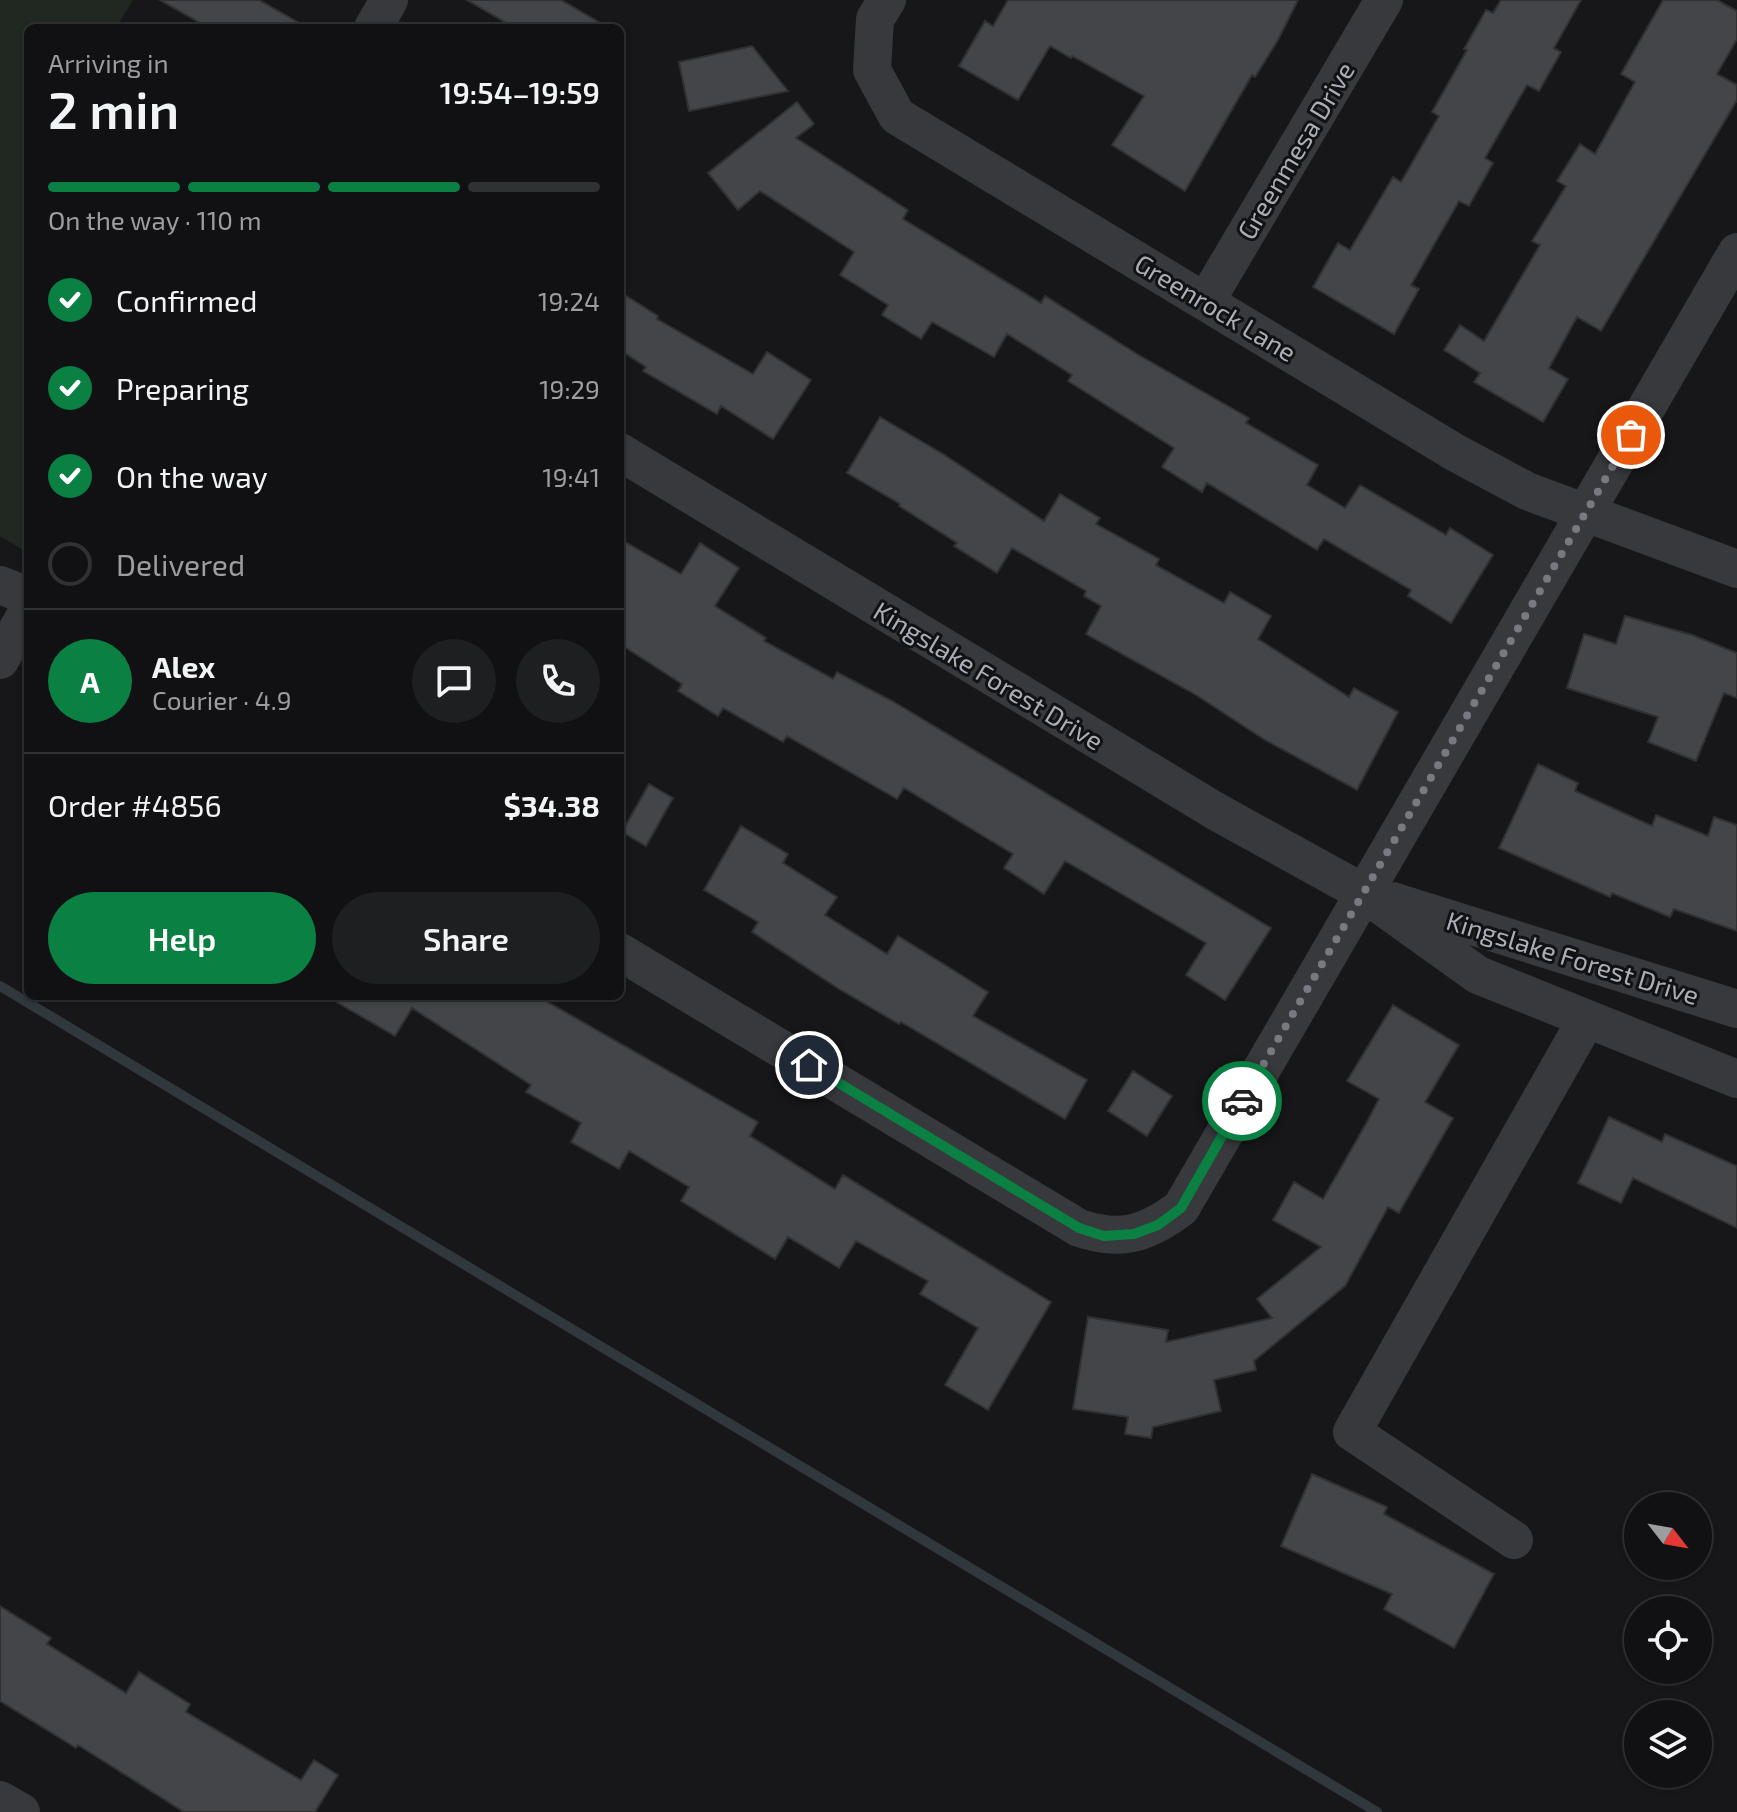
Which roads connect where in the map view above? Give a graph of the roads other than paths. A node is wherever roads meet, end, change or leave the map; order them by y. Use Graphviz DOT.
graph roads {
  1 [pos="389,0"];
  2 [pos="887,0"];
  3 [pos="1384,0"];
  4 [pos="375,24"];
  5 [pos="1737,252"];
  6 [pos="1206,301"];
  7 [pos="624,454"];
  8 [pos="1585,514"];
  9 [pos="1737,569"];
  10 [pos="0,585"];
  11 [pos="24,594"];
  12 [pos="24,618"];
  13 [pos="0,660"];
  14 [pos="1362,892"];
  15 [pos="624,954"];
  16 [pos="1737,1009"];
  17 [pos="1586,1020"];
  18 [pos="1737,1079"];
  19 [pos="1514,1540"];
  20 [pos="0,1800"];
  21 [pos="21,1812"];
  1 -- 4 [label="street"];
  2 -- 6 [label="street, Greenrock Lane"];
  3 -- 6 [label="street, Greenmesa Drive"];
  5 -- 8 [label="street"];
  6 -- 8 [label="street, Greenrock Lane"];
  7 -- 14 [label="street, Kingslake Forest Drive"];
  8 -- 9 [label="street, Greenrock Lane"];
  8 -- 14 [label="street"];
  10 -- 11 [label="street"];
  12 -- 13 [label="street"];
  14 -- 15 [label="street"];
  14 -- 16 [label="street, Kingslake Forest Drive"];
  14 -- 17 [label="street, Kingslake Forest Drive"];
  17 -- 18 [label="street, Kingslake Forest Drive"];
  17 -- 19 [label="street"];
  20 -- 21 [label="street"];
}
